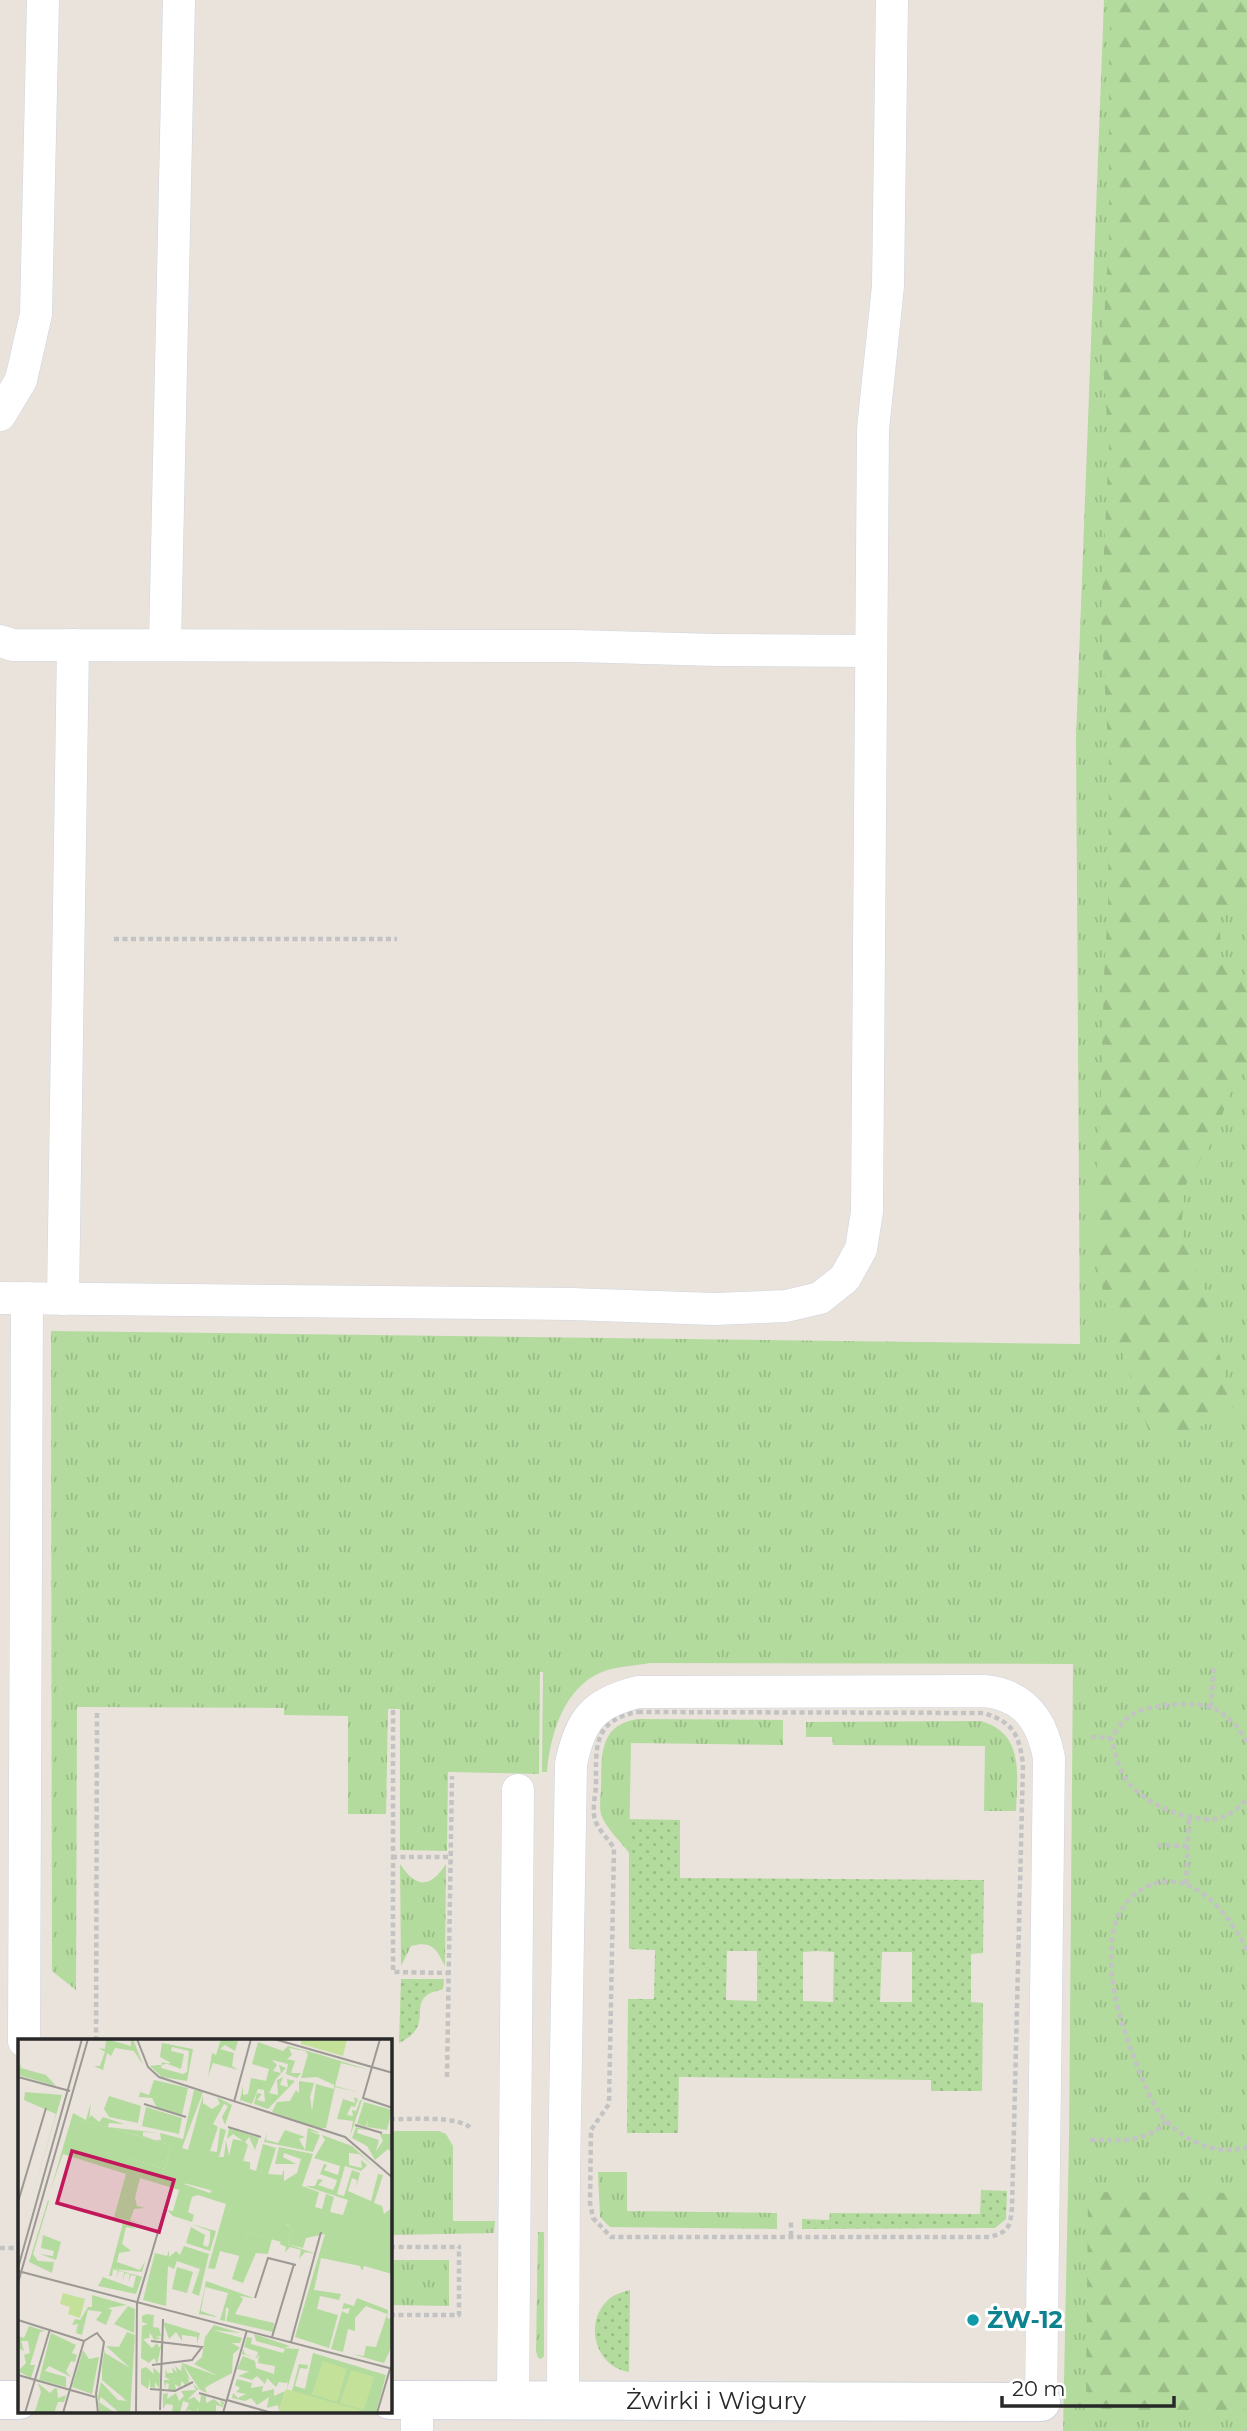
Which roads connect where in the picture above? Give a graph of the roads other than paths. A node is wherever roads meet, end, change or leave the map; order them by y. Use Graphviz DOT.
graph roads {
  1 [pos="43,0"];
  2 [pos="179,0"];
  3 [pos="892,0"];
  4 [pos="0,415"];
  5 [pos="0,641"];
  6 [pos="165,644"];
  7 [pos="73,645"];
  8 [pos="870,651"];
  9 [pos="14,1298"];
  10 [pos="63,1299"];
  11 [pos="518,1790"];
  12 [pos="24,2039"];
  13 [pos="0,2399"];
  14 [pos="513,2399"];
  15 [pos="18,2400"];
  16 [pos="563,2400"];
  17 [pos="1041,2402"];
  18 [pos="408,2411"];
  1 -- 4 [label="lane"];
  2 -- 6 [label="lane"];
  3 -- 8 [label="lane"];
  5 -- 7 [label="lane"];
  6 -- 7 [label="lane"];
  6 -- 8 [label="lane"];
  7 -- 10 [label="lane"];
  8 -- 10 [label="lane"];
  9 -- 10 [label="lane"];
  9 -- 12 [label="lane"];
  11 -- 14 [label="lane"];
  13 -- 15 [label="street"];
  14 -- 16 [label="street, Żwirki i Wigury"];
  14 -- 18 [label="street, Żwirki i Wigury"];
  16 -- 17 [label="street, Żwirki i Wigury"];
  16 -- 17 [label="lane"];
}
